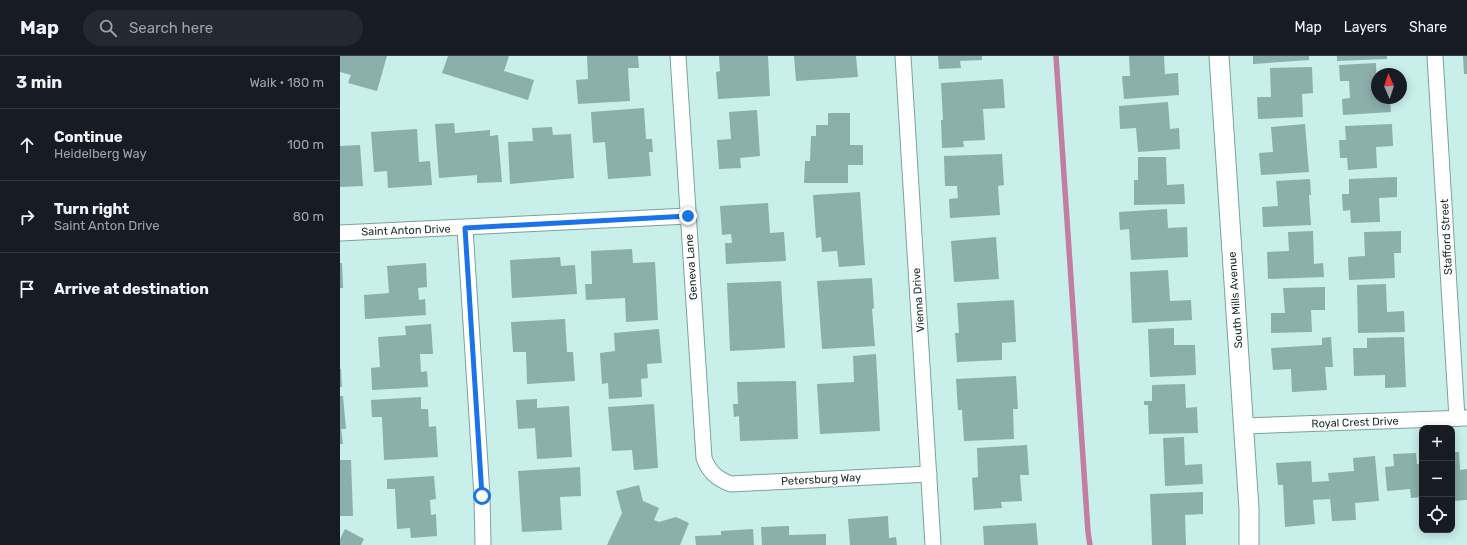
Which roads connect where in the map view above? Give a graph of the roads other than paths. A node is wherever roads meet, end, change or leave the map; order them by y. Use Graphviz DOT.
graph roads {
  1 [pos="678,56"];
  2 [pos="903,56"];
  3 [pos="1219,56"];
  4 [pos="1435,56"];
  5 [pos="688,216"];
  6 [pos="465,228"];
  7 [pos="340,233"];
  8 [pos="1462,418"];
  9 [pos="1243,426"];
  10 [pos="929,474"];
  11 [pos="714,476"];
  12 [pos="483,545"];
  13 [pos="933,545"];
  14 [pos="1249,545"];
  1 -- 5 [label="street, Geneva Lane"];
  2 -- 10 [label="street, Vienna Drive"];
  3 -- 9 [label="street, South Mills Avenue"];
  4 -- 8 [label="street, Stafford Street"];
  5 -- 6 [label="street, Saint Anton Drive"];
  5 -- 11 [label="street, Geneva Lane"];
  6 -- 7 [label="street, Saint Anton Drive"];
  6 -- 12 [label="street"];
  8 -- 9 [label="street, Royal Crest Drive"];
  9 -- 14 [label="street, South Mills Avenue"];
  10 -- 11 [label="street, Petersburg Way"];
  10 -- 13 [label="street, Vienna Drive"];
}
